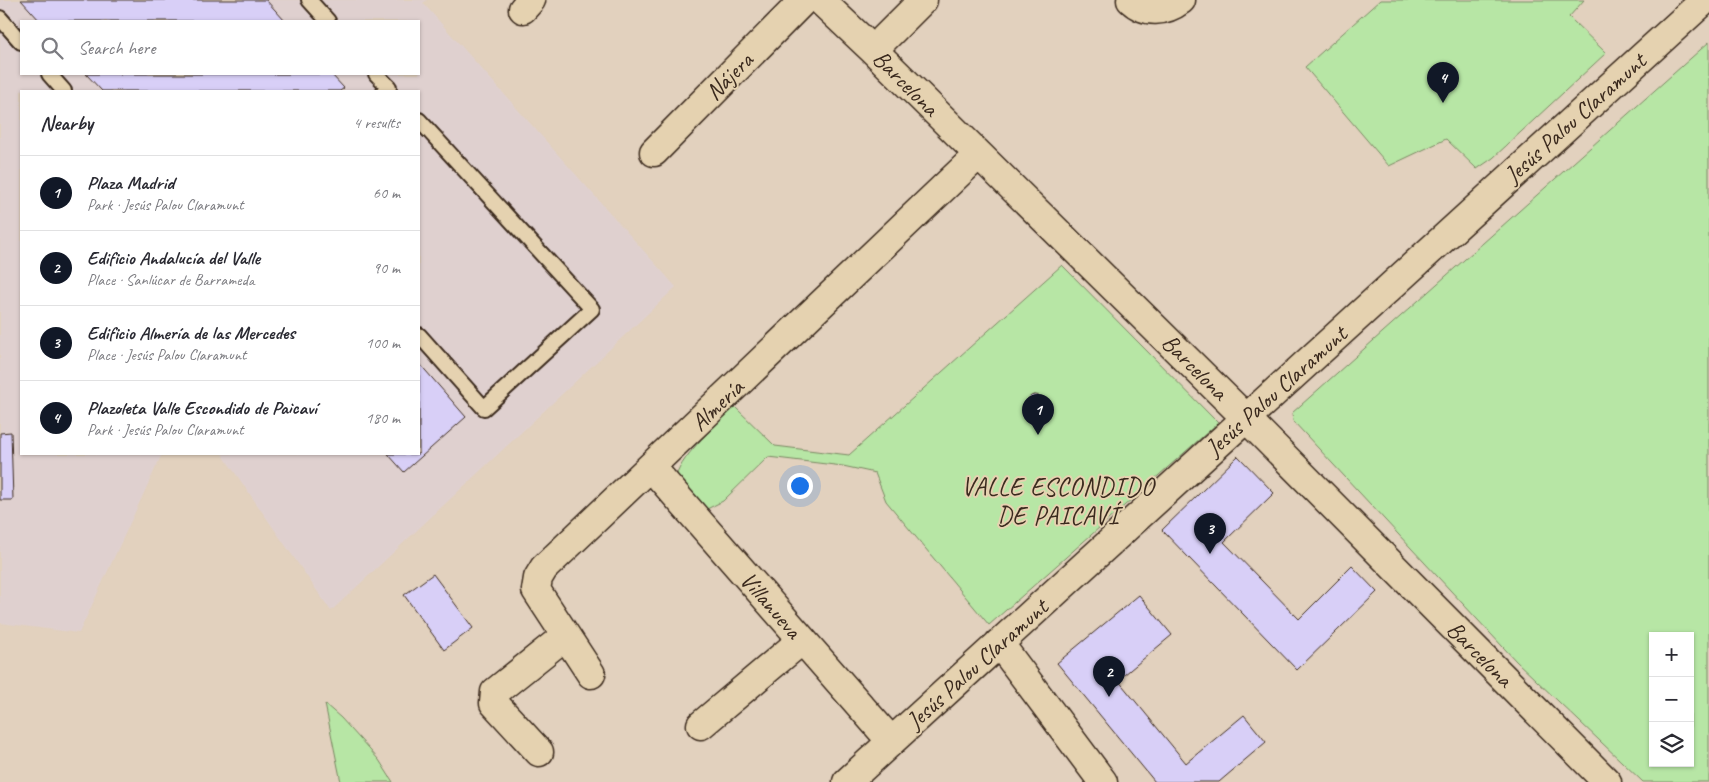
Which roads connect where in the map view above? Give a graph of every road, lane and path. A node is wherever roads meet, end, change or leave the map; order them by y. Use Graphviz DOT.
graph roads {
  1 [pos="309,0"];
  2 [pos="804,0"];
  3 [pos="820,0"];
  4 [pos="923,0"];
  5 [pos="1132,0"];
  6 [pos="1181,0"];
  7 [pos="1705,0"];
  8 [pos="0,18"];
  9 [pos="327,20"];
  10 [pos="20,41"];
  11 [pos="873,50"];
  12 [pos="50,75"];
  13 [pos="377,75"];
  14 [pos="63,90"];
  15 [pos="388,90"];
  16 [pos="420,121"];
  17 [pos="654,152"];
  18 [pos="978,156"];
  19 [pos="420,336"];
  20 [pos="1246,418"];
  21 [pos="652,468"];
  22 [pos="565,636"];
  23 [pos="802,640"];
  24 [pos="999,643"];
  25 [pos="591,674"];
  26 [pos="701,725"];
  27 [pos="891,741"];
  28 [pos="539,752"];
  29 [pos="847,782"];
  30 [pos="1103,782"];
  31 [pos="1607,782"];
  1 -- 9 [label="lane"];
  2 -- 17 [label="street, Nájera"];
  3 -- 11 [label="street, Barcelona"];
  4 -- 11 [label="street"];
  5 -- 6 [label="street"];
  7 -- 20 [label="street, Jesús Palou Claramunt"];
  8 -- 10 [label="lane"];
  11 -- 18 [label="street, Barcelona"];
  12 -- 14 [label="lane"];
  13 -- 15 [label="lane"];
  16 -- 19 [label="lane"];
  18 -- 20 [label="street, Barcelona"];
  18 -- 21 [label="street, Almería"];
  20 -- 24 [label="street, Jesús Palou Claramunt"];
  20 -- 31 [label="street, Barcelona"];
  21 -- 22 [label="street, Almería"];
  21 -- 23 [label="street, Villanueva"];
  22 -- 25 [label="street, Almería"];
  22 -- 28 [label="street"];
  23 -- 26 [label="street"];
  23 -- 27 [label="street, Villanueva"];
  24 -- 27 [label="street, Jesús Palou Claramunt"];
  24 -- 30 [label="street"];
  27 -- 29 [label="street, Jesús Palou Claramunt"];
}
